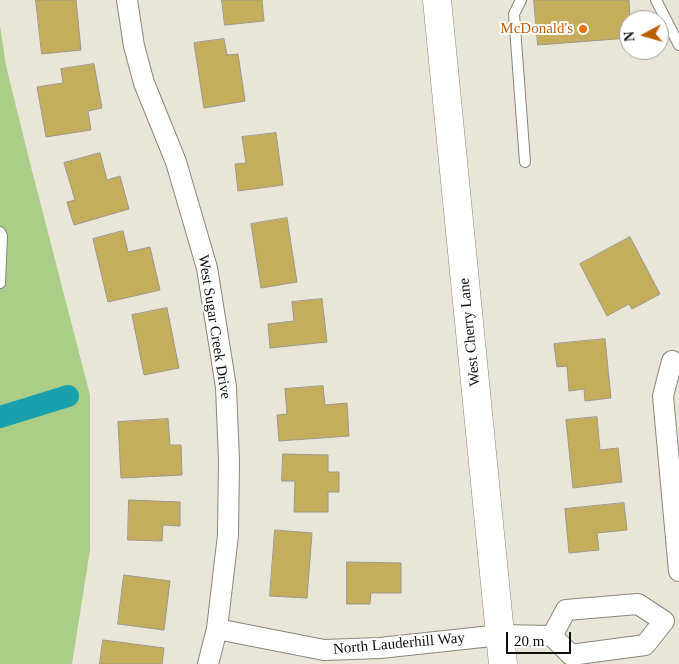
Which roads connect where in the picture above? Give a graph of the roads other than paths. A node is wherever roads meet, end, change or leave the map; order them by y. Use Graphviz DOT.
graph roads {
  1 [pos="127,0"];
  2 [pos="437,0"];
  3 [pos="521,0"];
  4 [pos="656,0"];
  5 [pos="679,45"];
  6 [pos="525,162"];
  7 [pos="0,232"];
  8 [pos="0,283"];
  9 [pos="672,361"];
  10 [pos="679,571"];
  11 [pos="671,619"];
  12 [pos="217,629"];
  13 [pos="500,635"];
  14 [pos="552,636"];
  15 [pos="208,664"];
  16 [pos="503,664"];
  1 -- 12 [label="street, West Sugar Creek Drive"];
  2 -- 13 [label="main road, West Cherry Lane"];
  3 -- 6 [label="lane"];
  4 -- 5 [label="lane"];
  7 -- 8 [label="lane"];
  9 -- 10 [label="street"];
  11 -- 14 [label="street"];
  11 -- 14 [label="street"];
  12 -- 13 [label="street, North Lauderhill Way"];
  12 -- 15 [label="street, West Sugar Creek Drive"];
  13 -- 14 [label="street, North Lauderhill Way"];
  13 -- 16 [label="main road, West Cherry Lane"];
}
